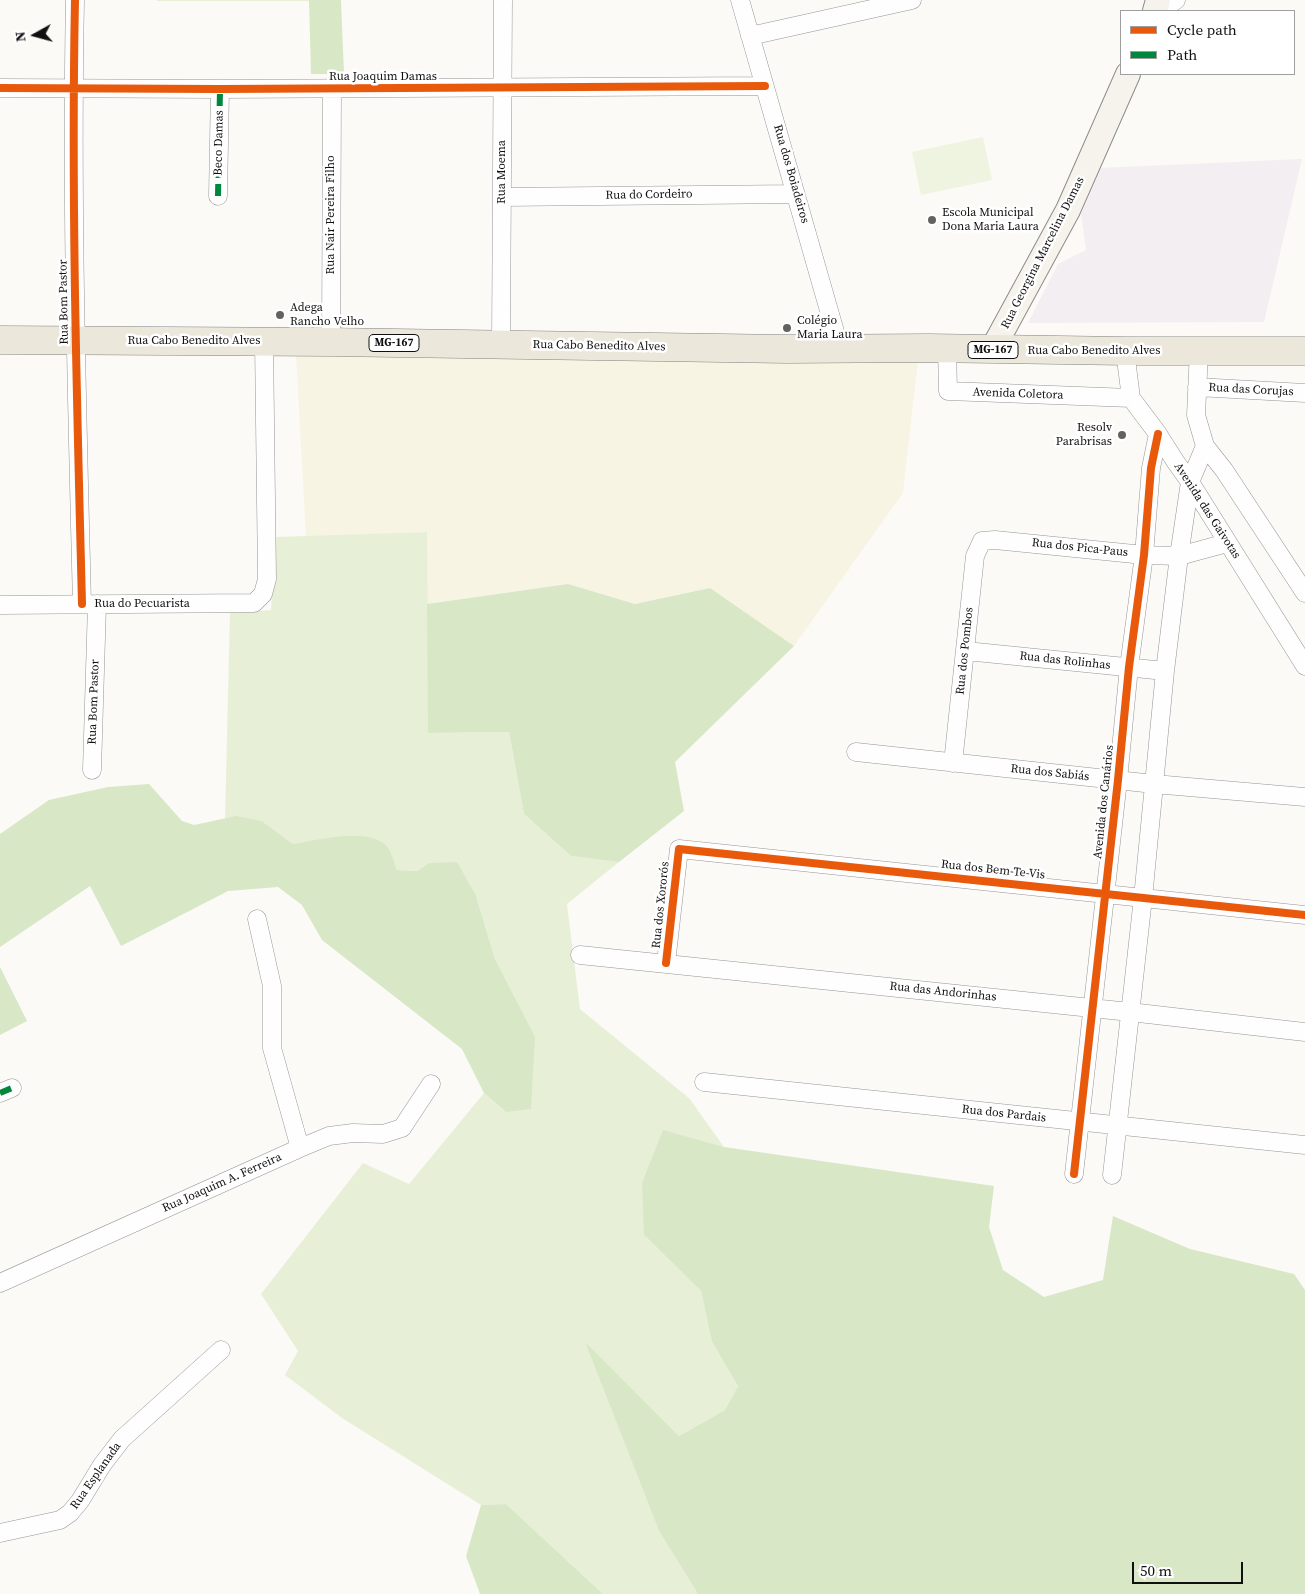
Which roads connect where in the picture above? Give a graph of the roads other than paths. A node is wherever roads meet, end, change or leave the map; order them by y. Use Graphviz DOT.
graph roads {
  1 [pos="74,0"];
  2 [pos="503,0"];
  3 [pos="740,0"];
  4 [pos="912,0"];
  5 [pos="1176,0"];
  6 [pos="1161,10"];
  7 [pos="750,36"];
  8 [pos="1128,75"];
  9 [pos="765,86"];
  10 [pos="502,87"];
  11 [pos="0,88"];
  12 [pos="73,88"];
  13 [pos="332,88"];
  14 [pos="220,89"];
  15 [pos="796,194"];
  16 [pos="218,196"];
  17 [pos="502,197"];
  18 [pos="0,340"];
  19 [pos="76,340"];
  20 [pos="264,342"];
  21 [pos="331,342"];
  22 [pos="501,344"];
  23 [pos="947,348"];
  24 [pos="840,349"];
  25 [pos="992,350"];
  26 [pos="1125,351"];
  27 [pos="1199,351"];
  28 [pos="1305,351"];
  29 [pos="1197,387"];
  30 [pos="1305,393"];
  31 [pos="1131,398"];
  32 [pos="1158,434"];
  33 [pos="1205,446"];
  34 [pos="1174,461"];
  35 [pos="1151,468"];
  36 [pos="1190,482"];
  37 [pos="982,541"];
  38 [pos="1227,543"];
  39 [pos="1144,555"];
  40 [pos="1179,556"];
  41 [pos="1305,592"];
  42 [pos="90,604"];
  43 [pos="0,605"];
  44 [pos="966,651"];
  45 [pos="1305,666"];
  46 [pos="1129,667"];
  47 [pos="1165,671"];
  48 [pos="856,752"];
  49 [pos="953,762"];
  50 [pos="92,770"];
  51 [pos="1118,780"];
  52 [pos="1154,784"];
  53 [pos="1305,798"];
  54 [pos="679,849"];
  55 [pos="1106,894"];
  56 [pos="1143,898"];
  57 [pos="1305,914"];
  58 [pos="257,920"];
  59 [pos="580,955"];
  60 [pos="666,963"];
  61 [pos="1092,1008"];
  62 [pos="1130,1012"];
  63 [pos="1305,1032"];
  64 [pos="704,1082"];
  65 [pos="431,1084"];
  66 [pos="1080,1122"];
  67 [pos="1118,1126"];
  68 [pos="1305,1145"];
  69 [pos="300,1148"];
  70 [pos="1074,1174"];
  71 [pos="1112,1175"];
  72 [pos="0,1283"];
  73 [pos="222,1350"];
  74 [pos="0,1533"];
  1 -- 12 [label="street, Rua Bom Pastor"];
  2 -- 10 [label="street, Rua Moema"];
  3 -- 7 [label="street, Rua dos Boiadeiros"];
  4 -- 7 [label="street"];
  5 -- 6 [label="street"];
  7 -- 9 [label="street, Rua dos Boiadeiros"];
  8 -- 25 [label="street, Rua Georgina Marcelina Damas"];
  9 -- 10 [label="street, Rua Joaquim Damas"];
  9 -- 15 [label="street, Rua dos Boiadeiros"];
  10 -- 13 [label="street, Rua Joaquim Damas"];
  10 -- 17 [label="street, Rua Moema"];
  11 -- 12 [label="street, Rua Joaquim Damas"];
  12 -- 14 [label="street, Rua Joaquim Damas"];
  12 -- 19 [label="street, Rua Bom Pastor"];
  13 -- 14 [label="street, Rua Joaquim Damas"];
  13 -- 21 [label="street, Rua Nair Pereira Filho"];
  14 -- 16 [label="street, Beco Damas"];
  15 -- 17 [label="street, Rua do Cordeiro"];
  15 -- 24 [label="street, Rua dos Boiadeiros"];
  17 -- 22 [label="street, Rua Moema"];
  18 -- 19 [label="main road, Rua Cabo Benedito Alves / MG-167"];
  19 -- 20 [label="main road, Rua Cabo Benedito Alves / MG-167"];
  19 -- 42 [label="street, Rua Bom Pastor"];
  20 -- 21 [label="main road, Rua Cabo Benedito Alves / MG-167"];
  20 -- 42 [label="street, Rua do Pecuarista"];
  21 -- 22 [label="main road, Rua Cabo Benedito Alves / MG-167"];
  22 -- 24 [label="main road, Rua Cabo Benedito Alves / MG-167"];
  23 -- 24 [label="main road, Rua Cabo Benedito Alves / MG-167"];
  23 -- 25 [label="main road, Rua Cabo Benedito Alves / MG-167"];
  23 -- 31 [label="street, Avenida Coletora"];
  25 -- 26 [label="main road, Rua Cabo Benedito Alves / MG-167"];
  26 -- 27 [label="main road, Rua Cabo Benedito Alves / MG-167"];
  26 -- 31 [label="street, Avenida das Gaivotas"];
  27 -- 28 [label="main road, MG-167"];
  27 -- 29 [label="street"];
  29 -- 30 [label="street, Rua das Corujas"];
  29 -- 33 [label="street"];
  31 -- 32 [label="street, Avenida das Gaivotas"];
  32 -- 34 [label="street, Avenida das Gaivotas"];
  32 -- 35 [label="street, Avenida dos Canários"];
  33 -- 34 [label="street"];
  33 -- 36 [label="street"];
  33 -- 41 [label="street"];
  34 -- 35 [label="street"];
  34 -- 36 [label="street, Avenida das Gaivotas"];
  35 -- 39 [label="street, Avenida dos Canários"];
  36 -- 38 [label="street, Avenida das Gaivotas"];
  36 -- 40 [label="street"];
  37 -- 39 [label="street, Rua dos Pica-Paus"];
  37 -- 44 [label="street, Rua dos Pombos"];
  38 -- 40 [label="street, Rua dos Pica-Paus"];
  38 -- 45 [label="street, Avenida das Gaivotas"];
  39 -- 40 [label="street, Rua dos Pica-Paus"];
  39 -- 46 [label="street, Avenida dos Canários"];
  40 -- 47 [label="street"];
  42 -- 43 [label="street, Rua do Pecuarista"];
  42 -- 50 [label="street, Rua Bom Pastor"];
  44 -- 46 [label="street, Rua das Rolinhas"];
  44 -- 49 [label="street, Rua dos Pombos"];
  46 -- 47 [label="street, Rua das Rolinhas"];
  46 -- 51 [label="street, Avenida dos Canários"];
  47 -- 52 [label="street"];
  48 -- 49 [label="street, Rua dos Sabiás"];
  49 -- 51 [label="street, Rua dos Sabiás"];
  51 -- 52 [label="street, Rua dos Sabiás"];
  51 -- 55 [label="street, Avenida dos Canários"];
  52 -- 53 [label="street, Rua dos Sabiás"];
  52 -- 56 [label="street"];
  54 -- 55 [label="street, Rua dos Bem-Te-Vis"];
  54 -- 60 [label="street, Rua dos Xororós"];
  55 -- 56 [label="street, Rua dos Bem-Te-Vis"];
  55 -- 61 [label="street, Avenida dos Canários"];
  56 -- 57 [label="street, Rua dos Bem-Te-Vis"];
  56 -- 62 [label="street"];
  58 -- 69 [label="street"];
  59 -- 60 [label="street, Rua das Andorinhas"];
  60 -- 61 [label="street, Rua das Andorinhas"];
  61 -- 62 [label="street, Rua das Andorinhas"];
  61 -- 66 [label="street, Avenida dos Canários"];
  62 -- 63 [label="street, Rua das Andorinhas"];
  62 -- 67 [label="street"];
  64 -- 66 [label="street, Rua dos Pardais"];
  65 -- 69 [label="street, Rua Joaquim A. Ferreira"];
  66 -- 67 [label="street, Rua dos Pardais"];
  66 -- 70 [label="street, Avenida dos Canários"];
  67 -- 68 [label="street, Rua dos Pardais"];
  67 -- 71 [label="street"];
  69 -- 72 [label="street, Rua Joaquim A. Ferreira"];
  73 -- 74 [label="street, Rua Esplanada"];
}
